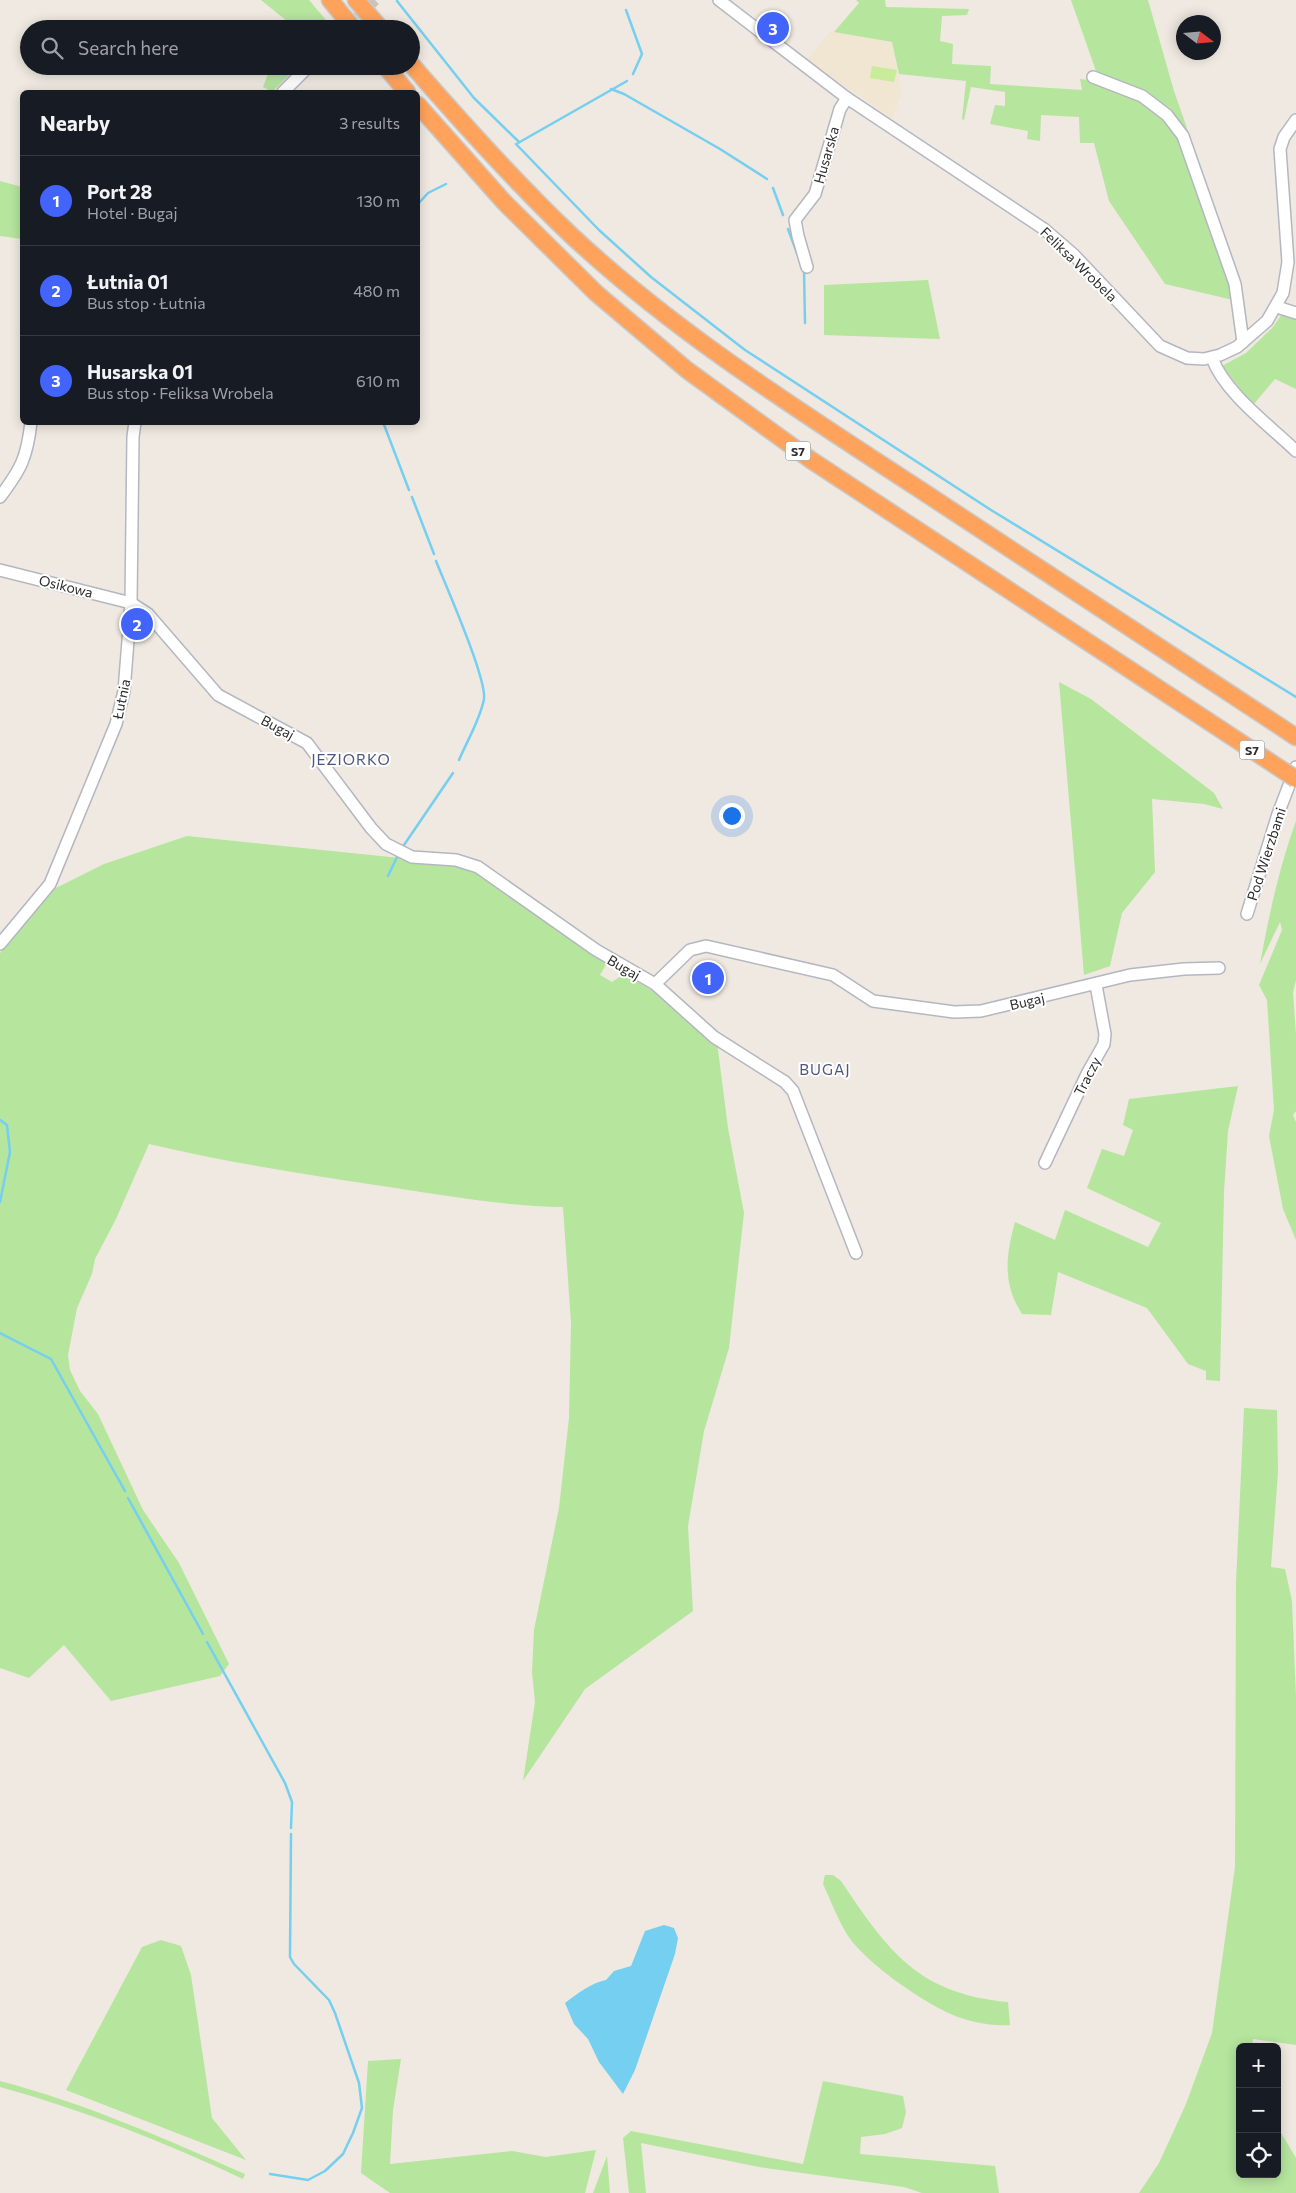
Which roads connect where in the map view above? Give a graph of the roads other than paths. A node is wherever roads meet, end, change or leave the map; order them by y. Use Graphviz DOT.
graph roads {
  1 [pos="330,0"];
  2 [pos="356,0"];
  3 [pos="719,0"];
  4 [pos="347,20"];
  5 [pos="373,20"];
  6 [pos="420,74"];
  7 [pos="300,75"];
  8 [pos="393,75"];
  9 [pos="1094,76"];
  10 [pos="284,90"];
  11 [pos="405,90"];
  12 [pos="847,98"];
  13 [pos="420,107"];
  14 [pos="1296,120"];
  15 [pos="807,267"];
  16 [pos="1277,307"];
  17 [pos="1296,313"];
  18 [pos="1243,342"];
  19 [pos="1212,358"];
  20 [pos="30,425"];
  21 [pos="134,425"];
  22 [pos="1296,451"];
  23 [pos="0,497"];
  24 [pos="0,570"];
  25 [pos="131,603"];
  26 [pos="1296,737"];
  27 [pos="1296,767"];
  28 [pos="1296,779"];
  29 [pos="1247,914"];
  30 [pos="0,944"];
  31 [pos="1219,968"];
  32 [pos="655,984"];
  33 [pos="1096,985"];
  34 [pos="1045,1163"];
  35 [pos="856,1253"];
  1 -- 4 [label="highway"];
  2 -- 5 [label="highway"];
  3 -- 12 [label="street, Feliksa Wrobela"];
  6 -- 26 [label="highway, S7"];
  7 -- 10 [label="street"];
  8 -- 11 [label="highway"];
  9 -- 18 [label="street"];
  12 -- 15 [label="street, Husarska"];
  12 -- 19 [label="street, Feliksa Wrobela"];
  13 -- 28 [label="highway, S7, bridge"];
  14 -- 16 [label="street, Feliksa Wrobela"];
  16 -- 17 [label="street"];
  16 -- 18 [label="street, Feliksa Wrobela"];
  18 -- 19 [label="street, Feliksa Wrobela"];
  19 -- 22 [label="street"];
  20 -- 23 [label="street"];
  21 -- 25 [label="street, Łutnia"];
  24 -- 25 [label="street, Osikowa"];
  25 -- 30 [label="street, Łutnia"];
  25 -- 32 [label="street, Bugaj"];
  27 -- 29 [label="street, Pod Wierzbami"];
  31 -- 33 [label="street, Bugaj"];
  32 -- 33 [label="street, Bugaj"];
  32 -- 35 [label="street"];
  33 -- 34 [label="street, Traczy"];
}
